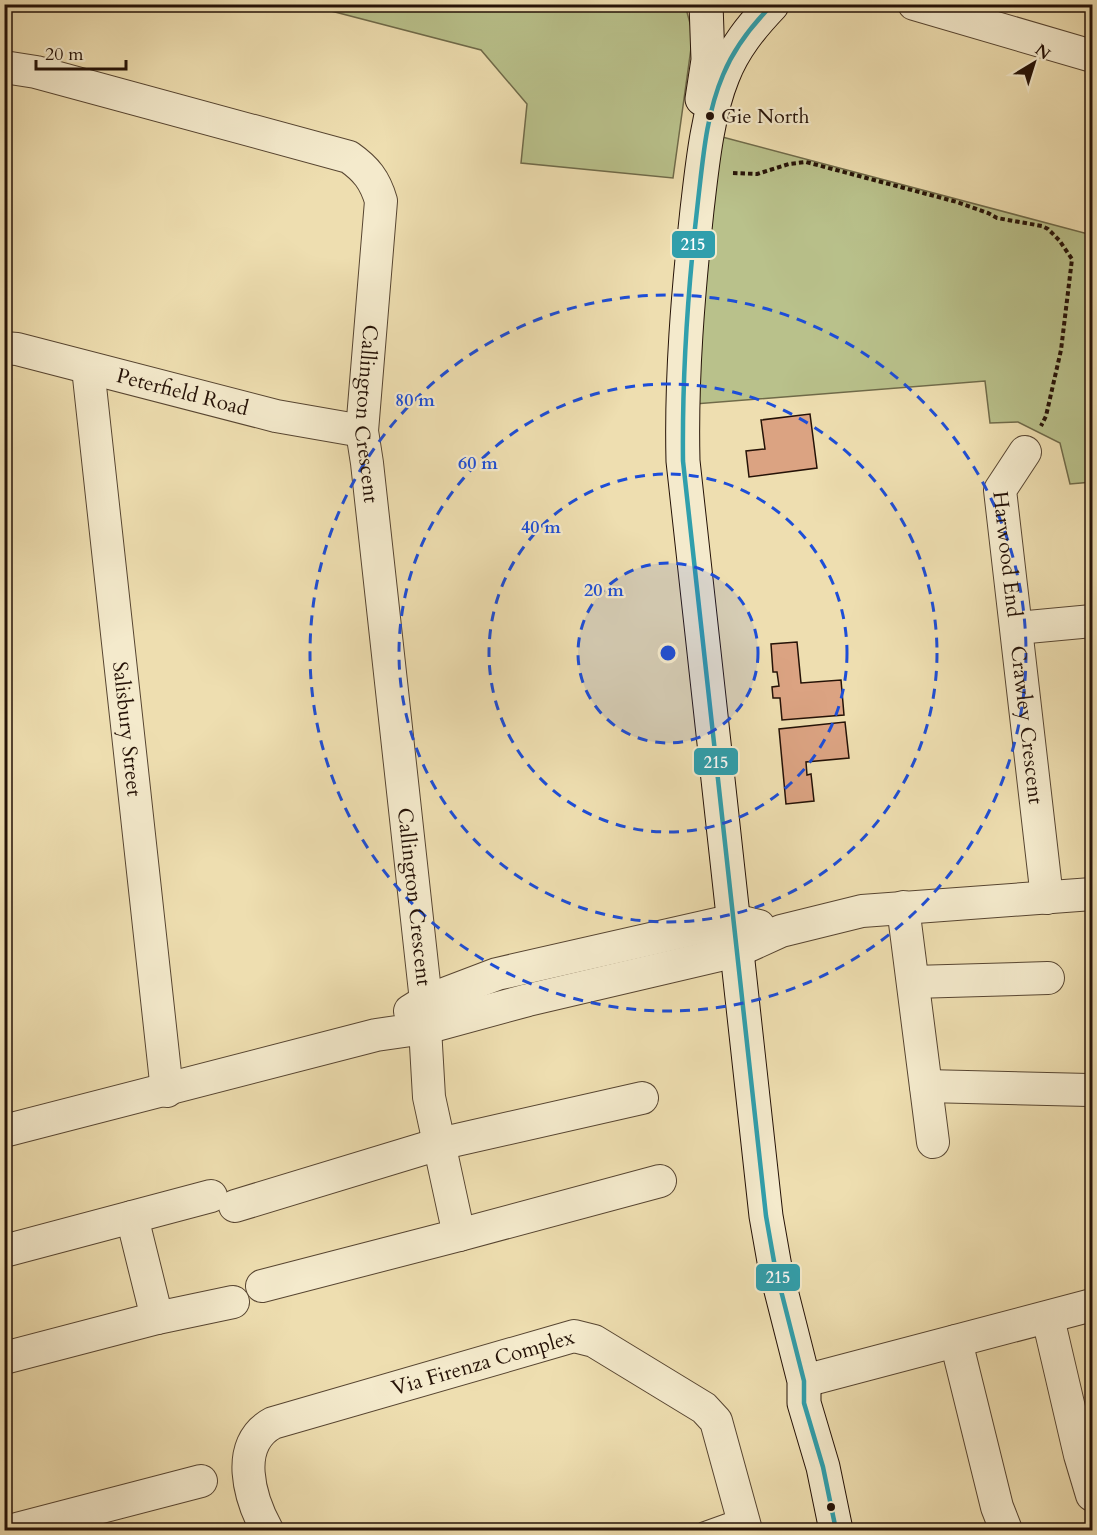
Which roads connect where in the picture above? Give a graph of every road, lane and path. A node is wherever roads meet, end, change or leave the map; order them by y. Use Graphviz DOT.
graph roads {
  1 [pos="706,4"];
  2 [pos="718,4"];
  3 [pos="915,4"];
  4 [pos="772,5"];
  5 [pos="1092,56"];
  6 [pos="4,67"];
  7 [pos="712,172"];
  8 [pos="4,348"];
  9 [pos="88,368"];
  10 [pos="362,431"];
  11 [pos="1025,452"];
  12 [pos="1092,621"];
  13 [pos="1017,628"];
  14 [pos="1092,894"];
  15 [pos="1047,898"];
  16 [pos="903,906"];
  17 [pos="735,935"];
  18 [pos="1048,978"];
  19 [pos="913,982"];
  20 [pos="425,1014"];
  21 [pos="926,1086"];
  22 [pos="167,1090"];
  23 [pos="1089,1090"];
  24 [pos="642,1098"];
  25 [pos="4,1131"];
  26 [pos="933,1142"];
  27 [pos="439,1144"];
  28 [pos="660,1181"];
  29 [pos="132,1217"];
  30 [pos="459,1234"];
  31 [pos="4,1251"];
  32 [pos="262,1286"];
  33 [pos="233,1302"];
  34 [pos="1092,1305"];
  35 [pos="157,1318"];
  36 [pos="1048,1318"];
  37 [pos="956,1341"];
  38 [pos="4,1358"];
  39 [pos="804,1381"];
  40 [pos="201,1481"];
  41 [pos="1092,1495"];
  42 [pos="744,1523"];
  43 [pos="13,1530"];
  44 [pos="267,1530"];
  45 [pos="703,1530"];
  46 [pos="836,1530"];
  47 [pos="859,1530"];
  48 [pos="1006,1530"];
  1 -- 7 [label="street"];
  2 -- 4 [label="street"];
  3 -- 5 [label="street"];
  4 -- 7 [label="street"];
  6 -- 10 [label="street, Callington Crescent"];
  7 -- 11 [label="path"];
  7 -- 17 [label="street"];
  8 -- 9 [label="street, Peterfield Road"];
  9 -- 10 [label="street, Peterfield Road"];
  9 -- 22 [label="street, Salisbury Street"];
  10 -- 20 [label="street, Callington Crescent"];
  11 -- 13 [label="street, Harwood End"];
  12 -- 13 [label="street, Crawley Crescent"];
  13 -- 15 [label="street, Crawley Crescent"];
  14 -- 15 [label="street"];
  15 -- 16 [label="street"];
  16 -- 17 [label="street"];
  16 -- 19 [label="street"];
  17 -- 20 [label="street, Callington Crescent"];
  17 -- 39 [label="street"];
  18 -- 19 [label="street"];
  19 -- 21 [label="street"];
  20 -- 22 [label="street, Callington Crescent"];
  20 -- 27 [label="street"];
  21 -- 23 [label="street"];
  21 -- 26 [label="street"];
  22 -- 25 [label="street, Callington Crescent"];
  24 -- 27 [label="street"];
  27 -- 29 [label="street"];
  27 -- 30 [label="street"];
  28 -- 30 [label="street"];
  29 -- 31 [label="street"];
  29 -- 35 [label="street"];
  30 -- 32 [label="street"];
  33 -- 35 [label="street"];
  34 -- 36 [label="street"];
  35 -- 38 [label="street"];
  36 -- 37 [label="street"];
  36 -- 41 [label="street"];
  37 -- 39 [label="street"];
  37 -- 48 [label="street"];
  39 -- 46 [label="street"];
  39 -- 47 [label="street"];
  40 -- 43 [label="street"];
  42 -- 44 [label="street, Via Firenza Complex"];
  42 -- 45 [label="lane"];
}
